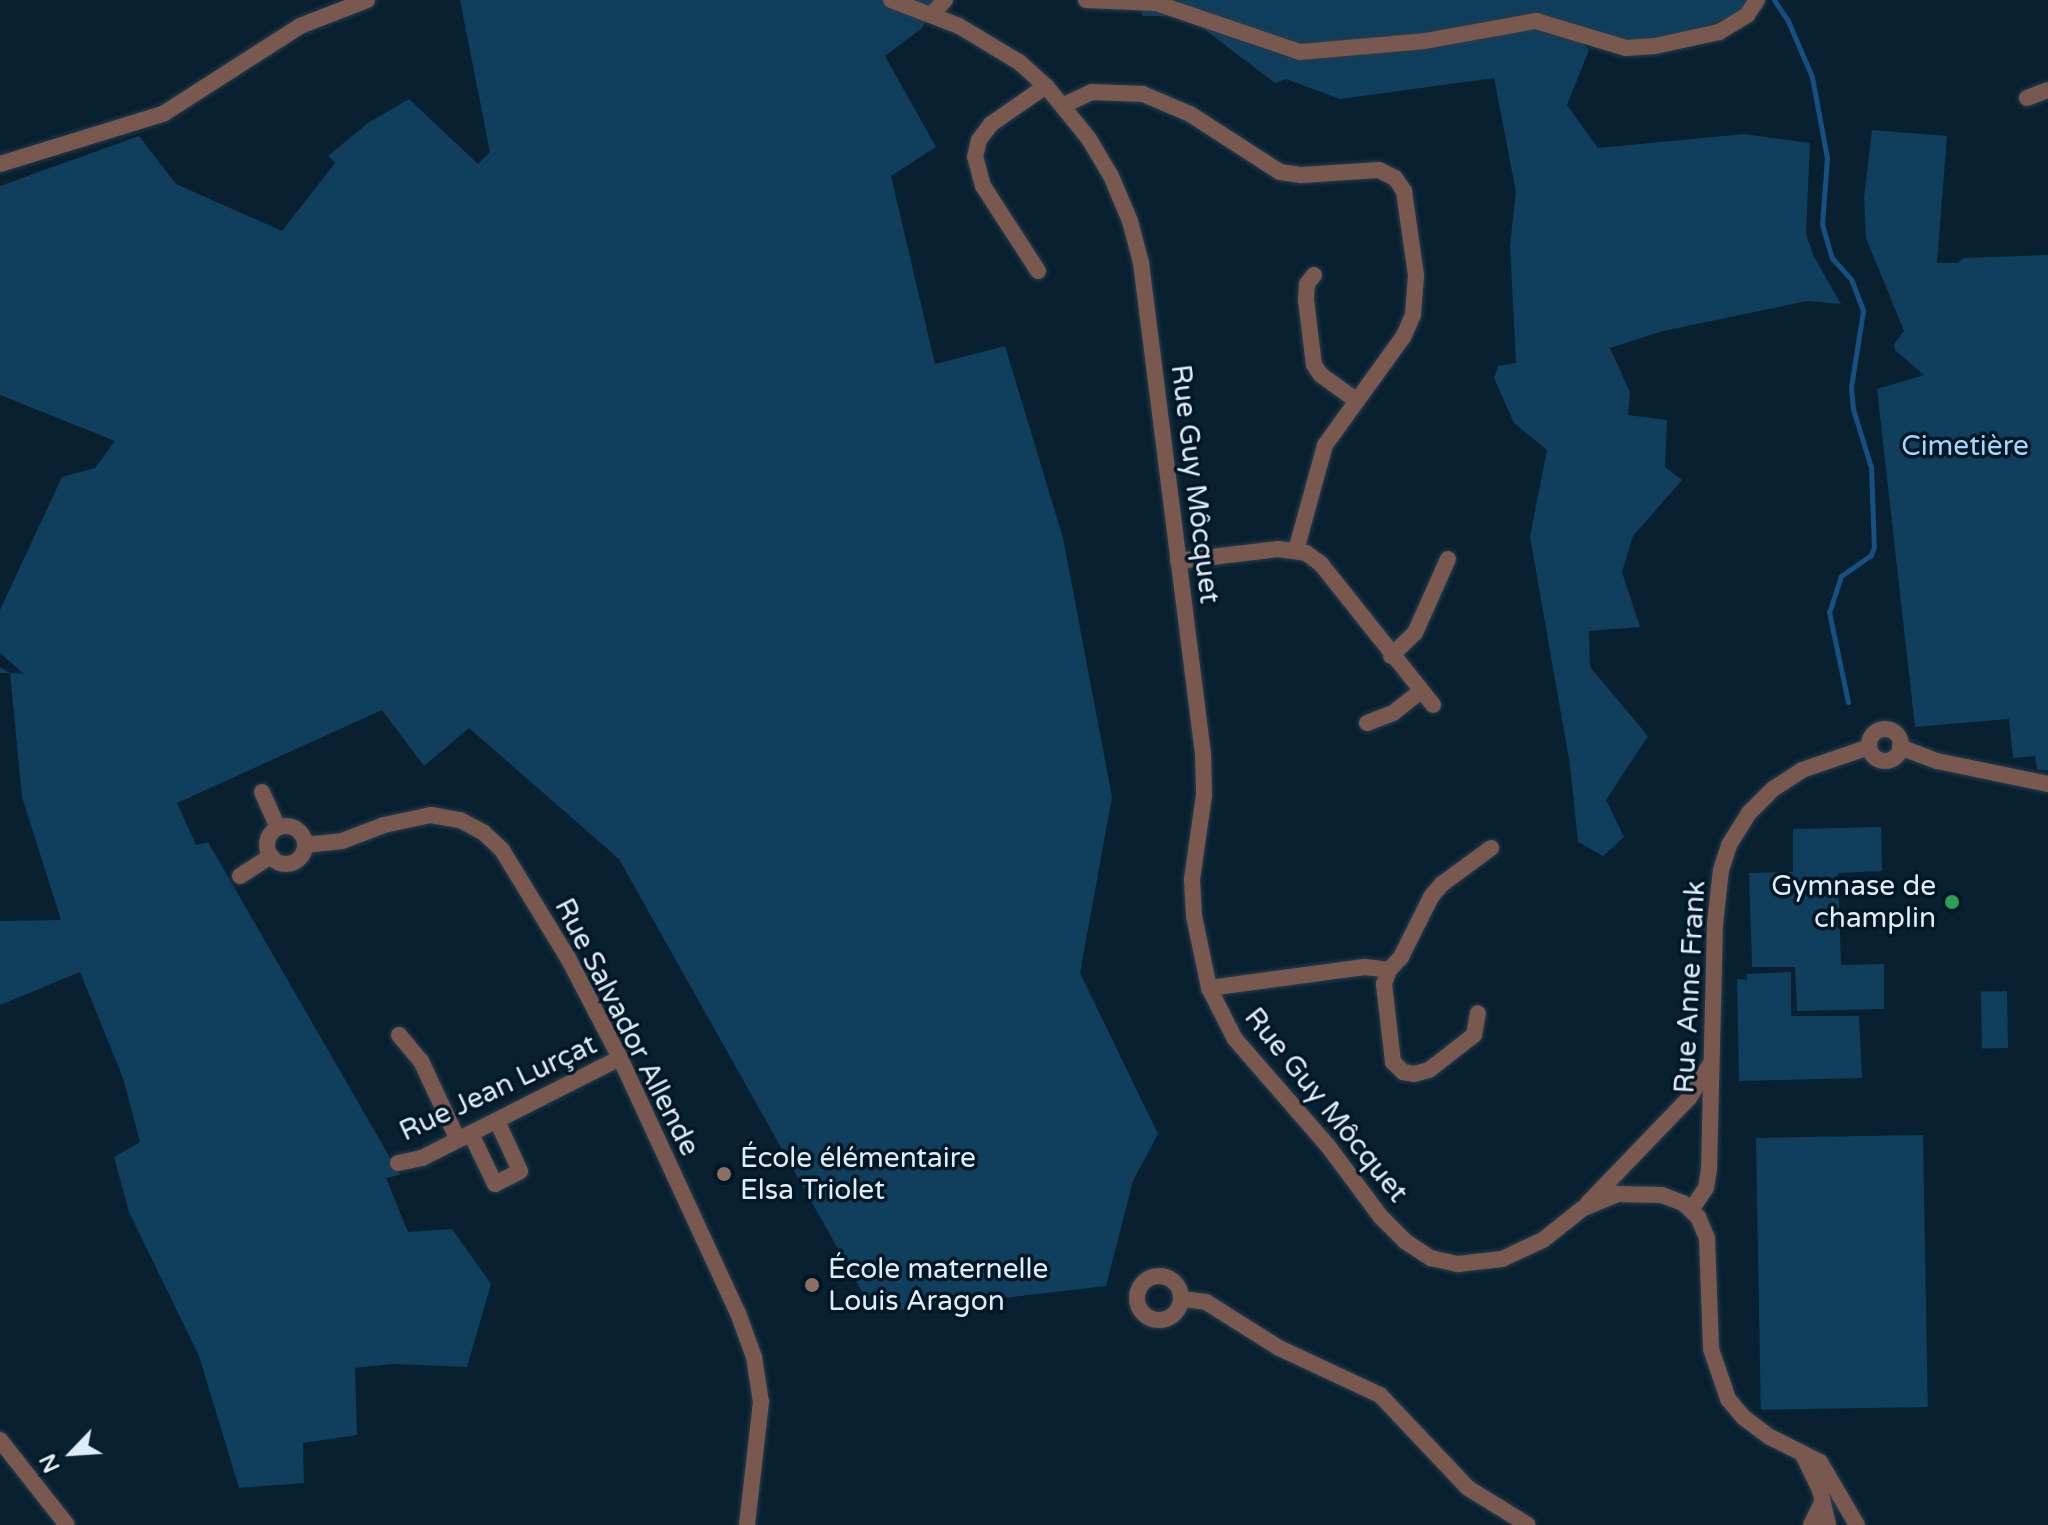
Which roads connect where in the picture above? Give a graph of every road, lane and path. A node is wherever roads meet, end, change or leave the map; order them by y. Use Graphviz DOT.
graph roads {
  1 [pos="367,0"];
  2 [pos="891,0"];
  3 [pos="945,0"];
  4 [pos="1086,0"];
  5 [pos="1757,0"];
  6 [pos="932,14"];
  7 [pos="1046,86"];
  8 [pos="2048,90"];
  9 [pos="2027,98"];
  10 [pos="1064,105"];
  11 [pos="0,164"];
  12 [pos="1038,271"];
  13 [pos="1314,275"];
  14 [pos="1357,401"];
  15 [pos="1296,550"];
  16 [pos="1448,559"];
  17 [pos="1178,561"];
  18 [pos="1391,656"];
  19 [pos="1420,692"];
  20 [pos="1433,705"];
  21 [pos="1367,723"];
  22 [pos="2048,784"];
  23 [pos="262,792"];
  24 [pos="278,828"];
  25 [pos="305,845"];
  26 [pos="1491,848"];
  27 [pos="271,856"];
  28 [pos="240,876"];
  29 [pos="1389,970"];
  30 [pos="1209,988"];
  31 [pos="1478,1013"];
  32 [pos="399,1035"];
  33 [pos="620,1058"];
  34 [pos="1711,1064"];
  35 [pos="497,1121"];
  36 [pos="464,1137"];
  37 [pos="398,1163"];
  38 [pos="1582,1209"];
  39 [pos="1691,1210"];
  40 [pos="1182,1299"];
  41 [pos="0,1440"];
  42 [pos="1803,1455"];
  43 [pos="1822,1502"];
  44 [pos="67,1525"];
  45 [pos="747,1525"];
  46 [pos="1528,1525"];
  47 [pos="1811,1525"];
  48 [pos="1828,1525"];
  49 [pos="1857,1525"];
  1 -- 11 [label="street"];
  2 -- 6 [label="street, Rue Guy Môcquet"];
  3 -- 6 [label="street"];
  4 -- 5 [label="street"];
  6 -- 7 [label="street, Rue Guy Môcquet"];
  7 -- 10 [label="street, Rue Guy Môcquet"];
  7 -- 12 [label="street"];
  8 -- 9 [label="street"];
  10 -- 14 [label="street"];
  10 -- 17 [label="street, Rue Guy Môcquet"];
  13 -- 14 [label="street"];
  14 -- 15 [label="street"];
  15 -- 17 [label="street"];
  15 -- 18 [label="street"];
  16 -- 18 [label="street"];
  17 -- 30 [label="street, Rue Guy Môcquet"];
  18 -- 19 [label="street"];
  19 -- 20 [label="street"];
  19 -- 21 [label="street"];
  22 -- 34 [label="street, Rue Anne Frank"];
  23 -- 24 [label="street"];
  24 -- 25 [label="street"];
  24 -- 27 [label="street"];
  25 -- 27 [label="street"];
  25 -- 33 [label="street, Rue Salvador Allende"];
  26 -- 29 [label="street"];
  27 -- 28 [label="street"];
  29 -- 30 [label="street"];
  29 -- 31 [label="street"];
  30 -- 38 [label="street, Rue Guy Môcquet"];
  32 -- 36 [label="street"];
  33 -- 35 [label="street, Rue Jean Lurçat"];
  33 -- 45 [label="street, Rue Salvador Allende"];
  34 -- 38 [label="street"];
  34 -- 39 [label="street, Rue Anne Frank"];
  35 -- 36 [label="street, Rue Jean Lurçat"];
  35 -- 36 [label="street"];
  36 -- 37 [label="street, Rue Jean Lurçat"];
  38 -- 39 [label="street, Rue Guy Môcquet"];
  39 -- 42 [label="street"];
  40 -- 46 [label="street"];
  41 -- 44 [label="street"];
  42 -- 43 [label="street"];
  42 -- 49 [label="street"];
  43 -- 47 [label="street"];
  43 -- 48 [label="street"];
}
